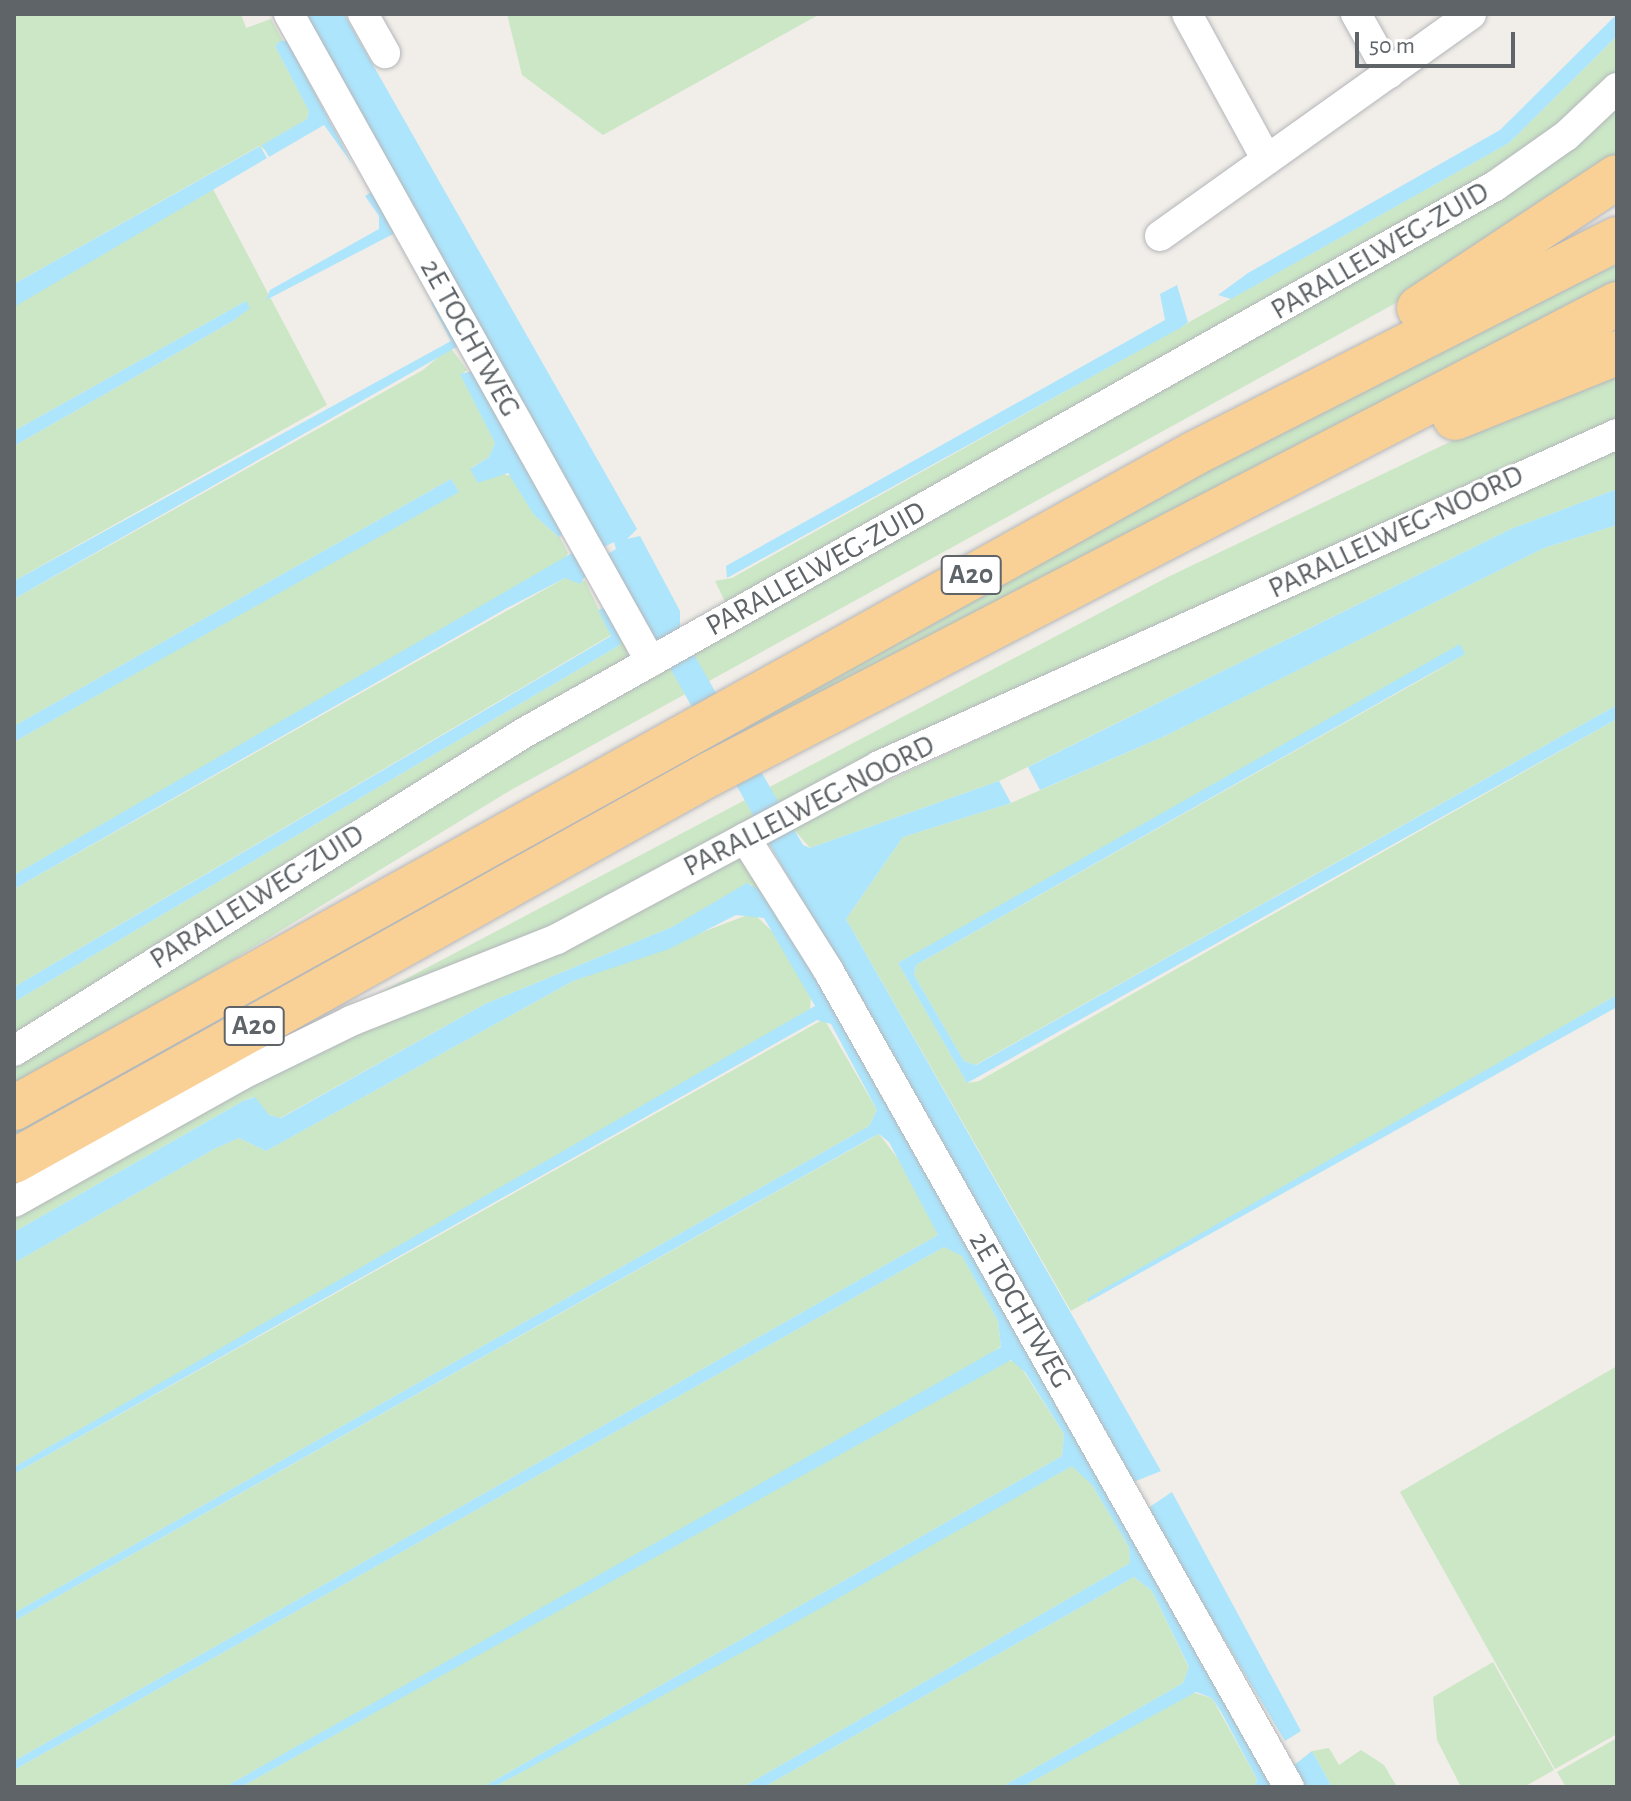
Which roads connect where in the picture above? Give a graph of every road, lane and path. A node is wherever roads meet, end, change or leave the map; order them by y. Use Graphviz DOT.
graph roads {
  1 [pos="289,14"];
  2 [pos="363,14"];
  3 [pos="1187,14"];
  4 [pos="1356,14"];
  5 [pos="1471,14"];
  6 [pos="385,53"];
  7 [pos="1389,73"];
  8 [pos="1617,88"];
  9 [pos="1267,160"];
  10 [pos="1617,177"];
  11 [pos="1160,236"];
  12 [pos="1617,239"];
  13 [pos="1617,304"];
  14 [pos="1617,353"];
  15 [pos="1617,434"];
  16 [pos="1195,453"];
  17 [pos="1174,531"];
  18 [pos="656,659"];
  19 [pos="752,834"];
  20 [pos="14,1051"];
  21 [pos="14,1108"];
  22 [pos="14,1161"];
  23 [pos="14,1202"];
  24 [pos="1289,1787"];
  1 -- 18 [label="street, 2E TOCHTWEG"];
  2 -- 6 [label="street"];
  3 -- 9 [label="street"];
  4 -- 7 [label="street"];
  5 -- 7 [label="street"];
  7 -- 9 [label="street"];
  8 -- 18 [label="street, PARALLELWEG-ZUID"];
  9 -- 11 [label="street"];
  10 -- 16 [label="highway, A20"];
  12 -- 16 [label="highway, A20"];
  13 -- 17 [label="highway, A20"];
  14 -- 17 [label="highway, A20"];
  15 -- 19 [label="street, PARALLELWEG-NOORD"];
  16 -- 21 [label="highway, A20"];
  17 -- 22 [label="highway, A20"];
  18 -- 20 [label="street, PARALLELWEG-ZUID"];
  19 -- 23 [label="street, PARALLELWEG-NOORD"];
  19 -- 24 [label="street, 2E TOCHTWEG"];
}
